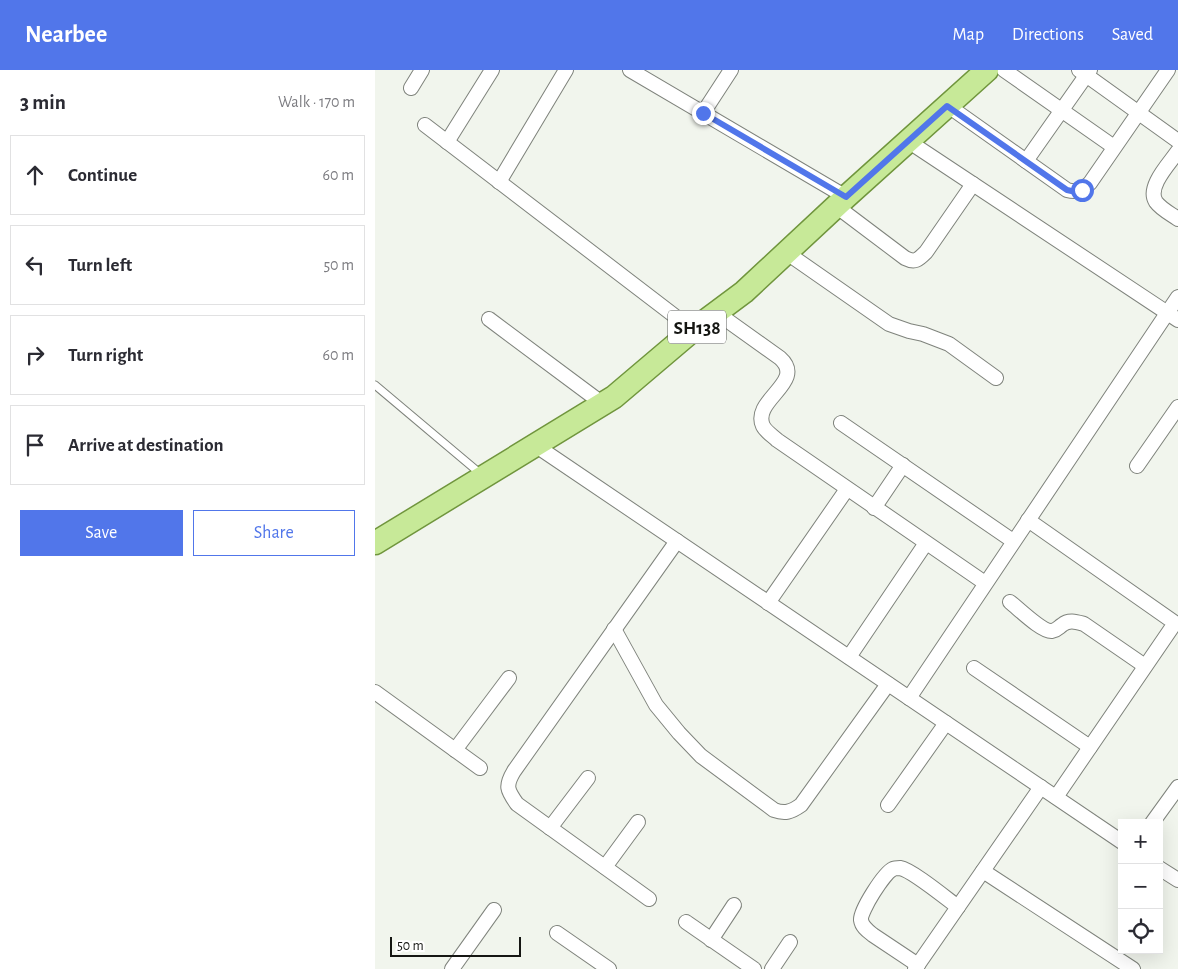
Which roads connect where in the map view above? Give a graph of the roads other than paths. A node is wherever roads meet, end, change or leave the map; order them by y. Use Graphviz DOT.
graph roads {
  1 [pos="423,70"];
  2 [pos="492,70"];
  3 [pos="566,70"];
  4 [pos="629,70"];
  5 [pos="731,70"];
  6 [pos="987,70"];
  7 [pos="1004,70"];
  8 [pos="1168,70"];
  9 [pos="1085,72"];
  10 [pos="648,75"];
  11 [pos="411,88"];
  12 [pos="947,106"];
  13 [pos="1061,110"];
  14 [pos="1138,112"];
  15 [pos="703,113"];
  16 [pos="425,124"];
  17 [pos="909,141"];
  18 [pos="1178,141"];
  19 [pos="447,142"];
  20 [pos="1114,147"];
  21 [pos="1178,151"];
  22 [pos="1026,161"];
  23 [pos="499,182"];
  24 [pos="973,184"];
  25 [pos="841,201"];
  26 [pos="1178,219"];
  27 [pos="787,253"];
  28 [pos="1178,297"];
  29 [pos="717,313"];
  30 [pos="1173,317"];
  31 [pos="489,319"];
  32 [pos="693,330"];
  33 [pos="996,378"];
  34 [pos="375,385"];
  35 [pos="603,404"];
  36 [pos="1178,407"];
  37 [pos="841,423"];
  38 [pos="535,445"];
  39 [pos="903,466"];
  40 [pos="1137,466"];
  41 [pos="483,476"];
  42 [pos="847,489"];
  43 [pos="874,508"];
  44 [pos="1028,520"];
  45 [pos="677,541"];
  46 [pos="1013,541"];
  47 [pos="375,543"];
  48 [pos="926,543"];
  49 [pos="985,583"];
  50 [pos="1010,602"];
  51 [pos="768,603"];
  52 [pos="1177,621"];
  53 [pos="614,629"];
  54 [pos="849,657"];
  55 [pos="1145,666"];
  56 [pos="974,668"];
  57 [pos="509,678"];
  58 [pos="888,684"];
  59 [pos="375,692"];
  60 [pos="909,698"];
  61 [pos="946,723"];
  62 [pos="1090,747"];
  63 [pos="455,750"];
  64 [pos="480,768"];
  65 [pos="588,778"];
  66 [pos="1041,787"];
  67 [pos="1178,787"];
  68 [pos="1056,798"];
  69 [pos="888,804"];
  70 [pos="1155,819"];
  71 [pos="638,822"];
  72 [pos="550,828"];
  73 [pos="1118,839"];
  74 [pos="605,867"];
  75 [pos="983,871"];
  76 [pos="1163,871"];
  77 [pos="1178,880"];
  78 [pos="649,899"];
  79 [pos="735,905"];
  80 [pos="958,906"];
  81 [pos="495,910"];
  82 [pos="686,922"];
  83 [pos="557,933"];
  84 [pos="711,940"];
  85 [pos="790,942"];
  86 [pos="916,967"];
  87 [pos="452,969"];
  88 [pos="609,969"];
  89 [pos="754,969"];
  90 [pos="772,969"];
  91 [pos="1133,969"];
  1 -- 11 [label="street"];
  2 -- 19 [label="street"];
  3 -- 23 [label="street"];
  4 -- 10 [label="street"];
  5 -- 15 [label="street"];
  6 -- 12 [label="main road, SH138"];
  7 -- 13 [label="street"];
  8 -- 14 [label="street"];
  9 -- 13 [label="street"];
  9 -- 14 [label="street"];
  10 -- 15 [label="street"];
  12 -- 17 [label="main road, SH138"];
  12 -- 22 [label="street"];
  13 -- 20 [label="street"];
  13 -- 22 [label="street"];
  14 -- 18 [label="street"];
  14 -- 20 [label="street"];
  15 -- 25 [label="street"];
  16 -- 19 [label="street"];
  17 -- 24 [label="street"];
  17 -- 25 [label="main road, SH138"];
  19 -- 23 [label="street"];
  20 -- 22 [label="street"];
  21 -- 26 [label="street"];
  23 -- 32 [label="street"];
  24 -- 25 [label="street"];
  24 -- 30 [label="street"];
  25 -- 27 [label="main road, SH138"];
  27 -- 29 [label="main road, SH138"];
  27 -- 33 [label="street"];
  28 -- 30 [label="street"];
  29 -- 32 [label="main road, SH138"];
  29 -- 42 [label="street"];
  30 -- 44 [label="street"];
  31 -- 35 [label="street"];
  32 -- 35 [label="main road, SH138"];
  34 -- 41 [label="lane"];
  35 -- 38 [label="main road, SH138"];
  36 -- 40 [label="street"];
  37 -- 39 [label="street"];
  38 -- 41 [label="main road, SH138"];
  38 -- 45 [label="street"];
  39 -- 43 [label="street"];
  39 -- 46 [label="street"];
  41 -- 47 [label="main road, SH138"];
  42 -- 43 [label="street"];
  42 -- 51 [label="street"];
  43 -- 48 [label="street"];
  44 -- 46 [label="street"];
  44 -- 52 [label="street"];
  45 -- 51 [label="street"];
  45 -- 53 [label="street"];
  46 -- 49 [label="street"];
  48 -- 49 [label="street"];
  48 -- 54 [label="street"];
  49 -- 60 [label="street"];
  50 -- 55 [label="street"];
  51 -- 54 [label="street"];
  52 -- 55 [label="street"];
  53 -- 58 [label="street"];
  53 -- 72 [label="street"];
  54 -- 58 [label="street"];
  55 -- 62 [label="street"];
  56 -- 62 [label="street"];
  57 -- 63 [label="street"];
  58 -- 60 [label="street"];
  59 -- 63 [label="street"];
  60 -- 61 [label="street"];
  61 -- 66 [label="street"];
  61 -- 69 [label="street"];
  62 -- 68 [label="street"];
  63 -- 64 [label="street"];
  65 -- 72 [label="street"];
  66 -- 68 [label="street"];
  66 -- 75 [label="street"];
  67 -- 70 [label="street"];
  68 -- 73 [label="street"];
  71 -- 74 [label="street"];
  72 -- 74 [label="street"];
  74 -- 78 [label="street"];
  75 -- 80 [label="street"];
  75 -- 91 [label="street"];
  76 -- 77 [label="street"];
  79 -- 84 [label="street"];
  80 -- 86 [label="street"];
  80 -- 86 [label="street"];
  81 -- 87 [label="street"];
  82 -- 84 [label="street"];
  83 -- 88 [label="street"];
  84 -- 89 [label="street"];
  85 -- 90 [label="street"];
}
